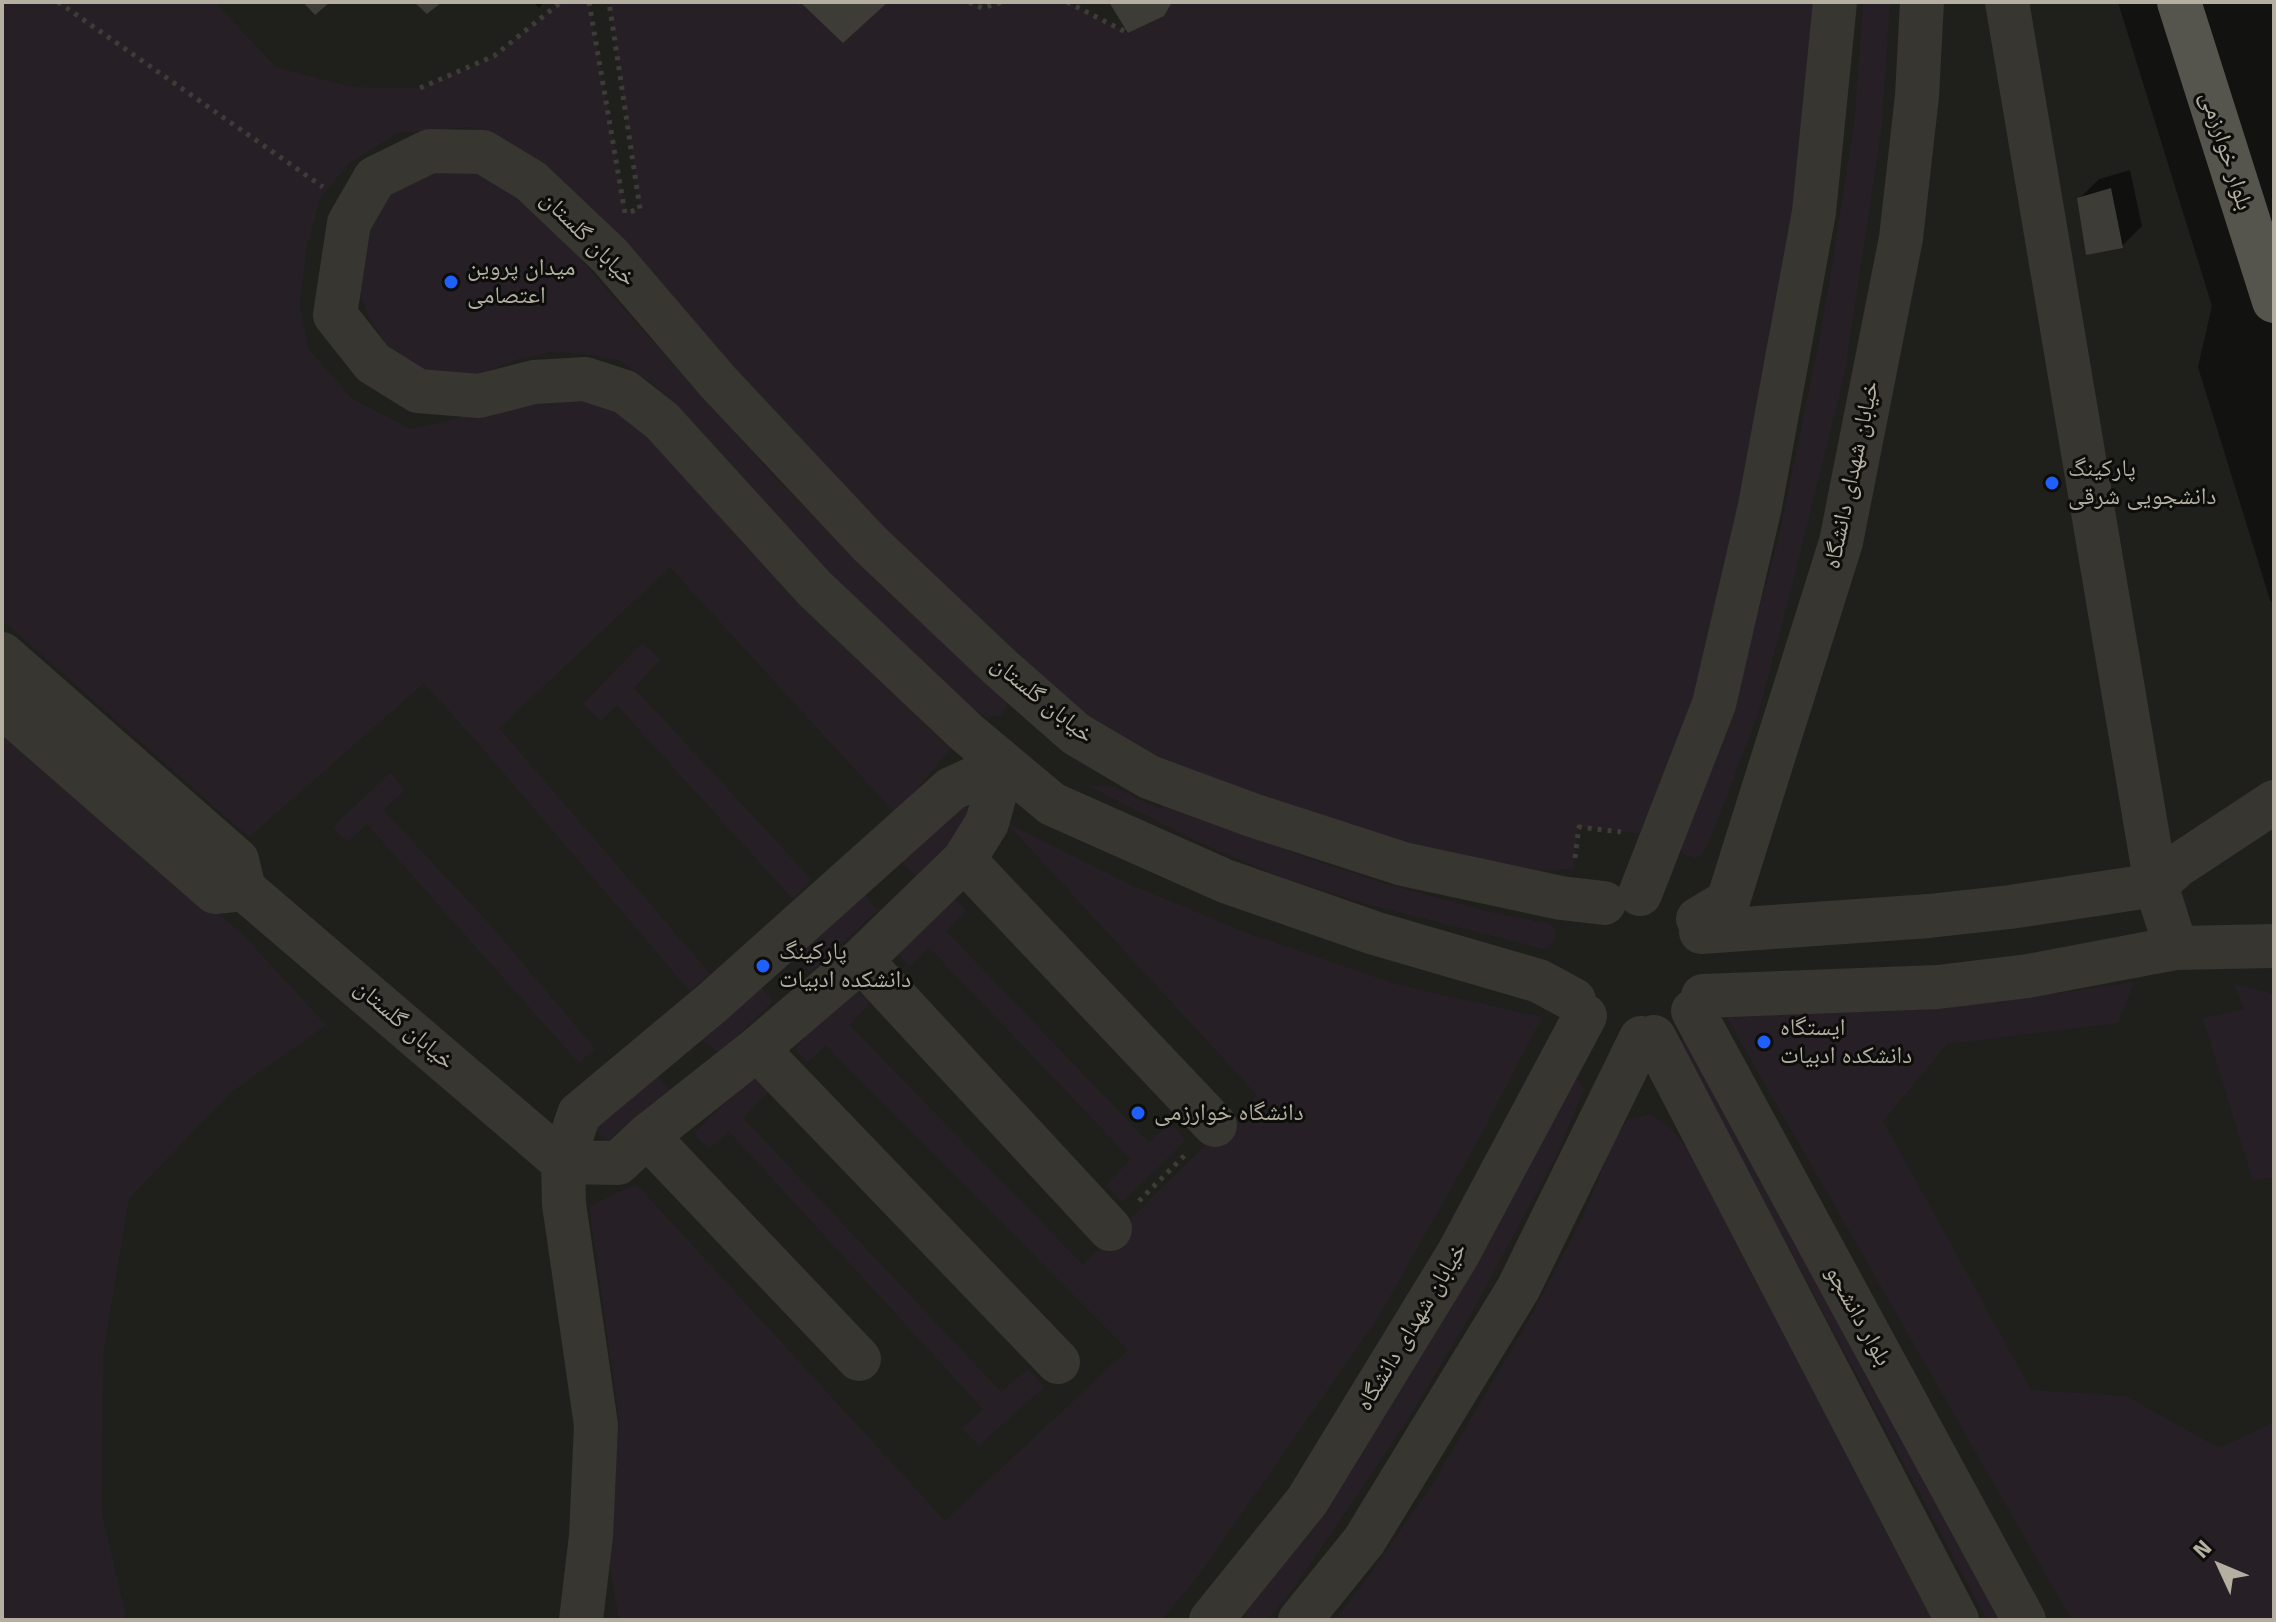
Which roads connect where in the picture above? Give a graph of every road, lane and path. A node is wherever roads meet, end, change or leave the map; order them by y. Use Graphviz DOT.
graph roads {
  1 [pos="58,2"];
  2 [pos="561,2"];
  3 [pos="589,2"];
  4 [pos="609,2"];
  5 [pos="969,2"];
  6 [pos="1003,2"];
  7 [pos="1067,2"];
  8 [pos="1835,2"];
  9 [pos="1922,2"];
  10 [pos="2007,2"];
  11 [pos="2179,2"];
  12 [pos="1128,33"];
  13 [pos="420,88"];
  14 [pos="357,210"];
  15 [pos="2274,301"];
  16 [pos="2,654"];
  17 [pos="2,706"];
  18 [pos="1003,765"];
  19 [pos="2274,802"];
  20 [pos="1624,833"];
  21 [pos="964,860"];
  22 [pos="1573,869"];
  23 [pos="2156,885"];
  24 [pos="230,890"];
  25 [pos="1622,898"];
  26 [pos="1700,925"];
  27 [pos="2274,946"];
  28 [pos="2176,948"];
  29 [pos="861,960"];
  30 [pos="1698,1004"];
  31 [pos="1579,1008"];
  32 [pos="1647,1037"];
  33 [pos="757,1049"];
  34 [pos="1215,1125"];
  35 [pos="647,1136"];
  36 [pos="563,1162"];
  37 [pos="1110,1229"];
  38 [pos="859,1359"];
  39 [pos="1058,1362"];
  40 [pos="581,1620"];
  41 [pos="1211,1620"];
  42 [pos="1300,1620"];
  43 [pos="1957,1620"];
  44 [pos="2024,1620"];
  1 -- 14 [label="path"];
  2 -- 13 [label="path"];
  3 -- 4 [label="path"];
  5 -- 6 [label="path"];
  7 -- 12 [label="path"];
  8 -- 25 [label="lane"];
  9 -- 26 [label="lane, خیابان شهدای دانشگاه"];
  10 -- 23 [label="lane"];
  11 -- 15 [label="main road, بلوار خوارزمی"];
  14 -- 18 [label="lane, خیابان گلستان"];
  14 -- 25 [label="lane, خیابان گلستان"];
  16 -- 24 [label="lane, خیابان گلستان"];
  17 -- 24 [label="lane, خیابان گلستان"];
  18 -- 21 [label="lane"];
  18 -- 31 [label="lane, خیابان گلستان"];
  18 -- 36 [label="lane"];
  19 -- 23 [label="lane"];
  20 -- 22 [label="path"];
  21 -- 29 [label="lane"];
  21 -- 34 [label="lane"];
  23 -- 26 [label="lane"];
  23 -- 28 [label="lane"];
  24 -- 36 [label="lane, خیابان گلستان"];
  25 -- 26 [label="lane"];
  25 -- 31 [label="lane"];
  26 -- 30 [label="lane"];
  27 -- 28 [label="lane"];
  28 -- 30 [label="lane"];
  29 -- 33 [label="lane"];
  29 -- 37 [label="lane"];
  30 -- 32 [label="lane"];
  30 -- 44 [label="lane, بلوار دانشجو"];
  31 -- 32 [label="lane"];
  31 -- 41 [label="lane, خیابان شهدای دانشگاه"];
  32 -- 42 [label="lane"];
  32 -- 43 [label="lane"];
  33 -- 35 [label="lane"];
  33 -- 39 [label="lane"];
  34 -- 37 [label="path"];
  35 -- 36 [label="lane"];
  35 -- 38 [label="lane"];
  36 -- 40 [label="lane"];
}
